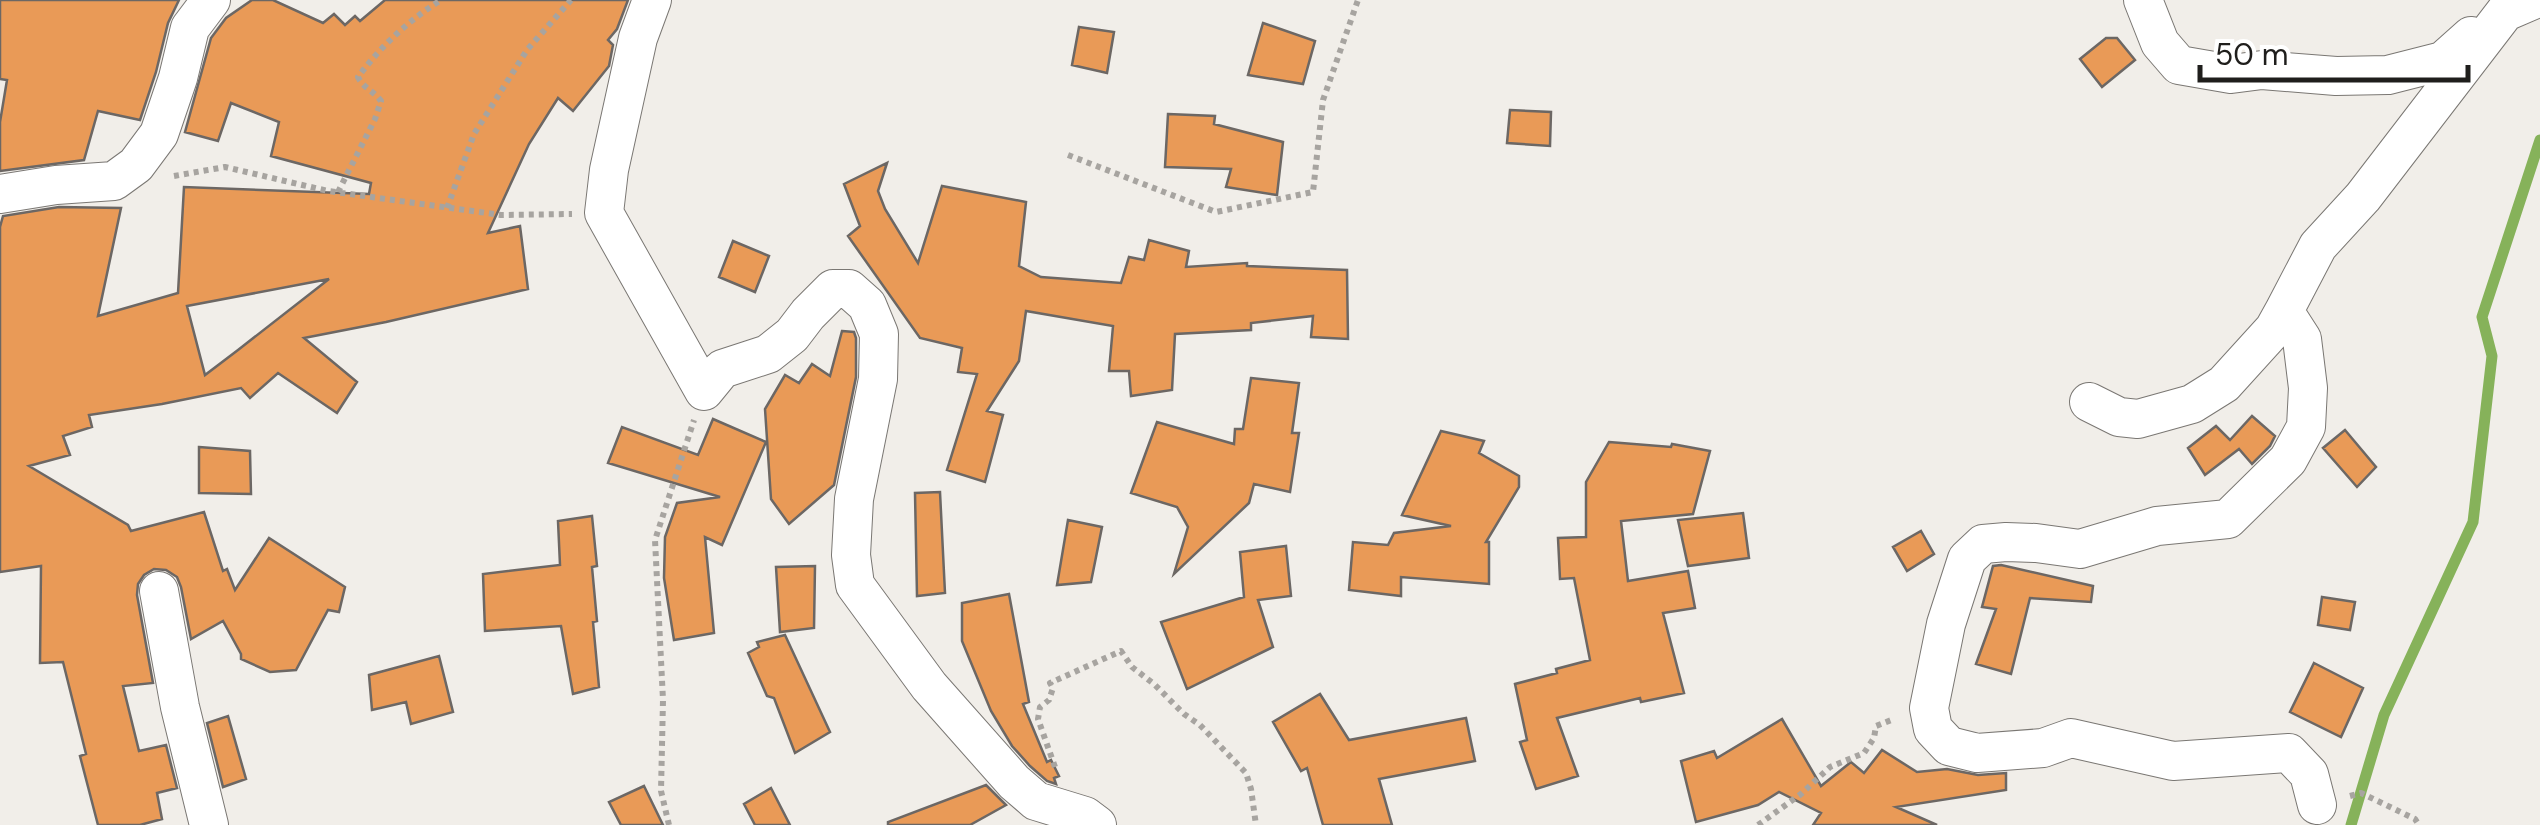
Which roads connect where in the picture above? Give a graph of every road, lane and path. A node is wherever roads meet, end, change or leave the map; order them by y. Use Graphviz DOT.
graph roads {
  1 [pos="211,0"];
  2 [pos="441,0"];
  3 [pos="572,0"];
  4 [pos="652,0"];
  5 [pos="1358,0"];
  6 [pos="2143,0"];
  7 [pos="2533,0"];
  8 [pos="2498,23"];
  9 [pos="1068,155"];
  10 [pos="136,165"];
  11 [pos="338,192"];
  12 [pos="0,194"];
  13 [pos="447,208"];
  14 [pos="604,214"];
  15 [pos="2284,312"];
  16 [pos="704,391"];
  17 [pos="2090,402"];
  18 [pos="159,591"];
  19 [pos="1929,708"];
  20 [pos="2317,805"];
  21 [pos="1083,818"];
  22 [pos="210,825"];
  23 [pos="669,825"];
  24 [pos="1256,825"];
  25 [pos="1758,825"];
  26 [pos="2419,825"];
  1 -- 10 [label="street"];
  2 -- 11 [label="path"];
  3 -- 13 [label="path"];
  4 -- 14 [label="street"];
  5 -- 9 [label="path"];
  6 -- 8 [label="street"];
  7 -- 8 [label="street"];
  8 -- 15 [label="street"];
  10 -- 11 [label="path"];
  10 -- 12 [label="street"];
  11 -- 13 [label="path"];
  13 -- 14 [label="path"];
  14 -- 16 [label="street"];
  15 -- 17 [label="street"];
  15 -- 19 [label="street"];
  16 -- 21 [label="street"];
  16 -- 23 [label="path"];
  18 -- 22 [label="street"];
  19 -- 20 [label="street"];
  19 -- 25 [label="path"];
  20 -- 26 [label="path"];
  21 -- 24 [label="path"];
}
